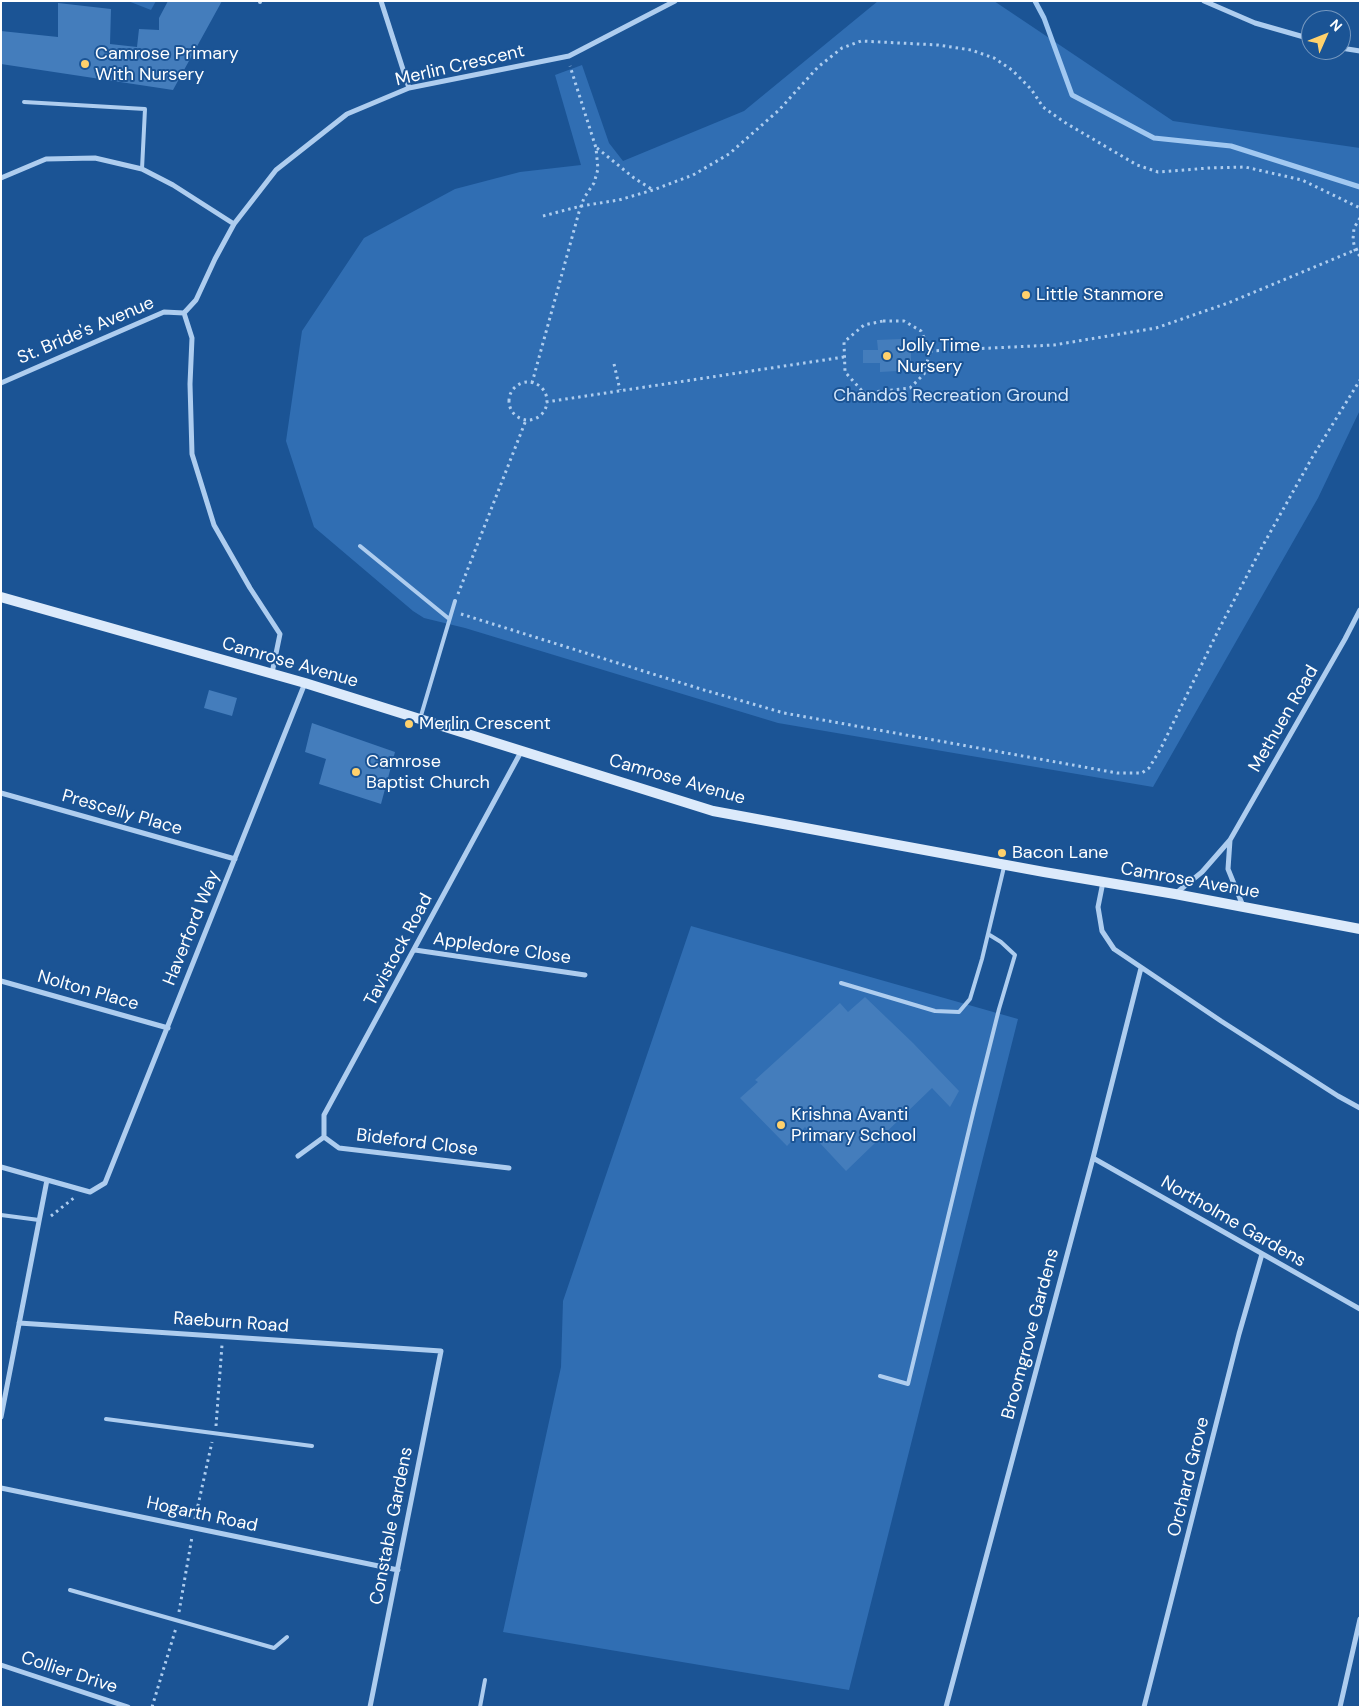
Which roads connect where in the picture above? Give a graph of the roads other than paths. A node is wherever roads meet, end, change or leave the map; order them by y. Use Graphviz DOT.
graph roads {
  1 [pos="382,1"];
  2 [pos="675,1"];
  3 [pos="1204,1"];
  4 [pos="1301,36"];
  5 [pos="410,88"];
  6 [pos="24,102"];
  7 [pos="142,169"];
  8 [pos="1,178"];
  9 [pos="234,224"];
  10 [pos="184,313"];
  11 [pos="1,383"];
  12 [pos="360,546"];
  13 [pos="1,597"];
  14 [pos="454,601"];
  15 [pos="1360,610"];
  16 [pos="448,618"];
  17 [pos="272,673"];
  18 [pos="305,683"];
  19 [pos="420,719"];
  20 [pos="522,750"];
  21 [pos="1,793"];
  22 [pos="1230,840"];
  23 [pos="235,859"];
  24 [pos="1005,864"];
  25 [pos="1103,882"];
  26 [pos="1175,894"];
  27 [pos="1244,908"];
  28 [pos="1360,929"];
  29 [pos="988,934"];
  30 [pos="415,950"];
  31 [pos="1141,968"];
  32 [pos="585,974"];
  33 [pos="1,981"];
  34 [pos="841,983"];
  35 [pos="168,1028"];
  36 [pos="1360,1108"];
  37 [pos="324,1137"];
  38 [pos="298,1156"];
  39 [pos="1093,1158"];
  40 [pos="1,1167"];
  41 [pos="509,1168"];
  42 [pos="47,1180"];
  43 [pos="1,1215"];
  44 [pos="39,1223"];
  45 [pos="1262,1254"];
  46 [pos="1360,1309"];
  47 [pos="19,1323"];
  48 [pos="441,1351"];
  49 [pos="880,1376"];
  50 [pos="1,1417"];
  51 [pos="106,1419"];
  52 [pos="312,1446"];
  53 [pos="1,1488"];
  54 [pos="398,1570"];
  55 [pos="70,1590"];
  56 [pos="1360,1619"];
  57 [pos="287,1637"];
  58 [pos="1,1665"];
  59 [pos="486,1680"];
  60 [pos="128,1707"];
  61 [pos="370,1707"];
  62 [pos="480,1707"];
  63 [pos="946,1707"];
  64 [pos="1144,1707"];
  65 [pos="1340,1707"];
  1 -- 5 [label="street"];
  2 -- 5 [label="street, Merlin Crescent"];
  3 -- 4 [label="street"];
  5 -- 9 [label="street, Merlin Crescent"];
  6 -- 7 [label="lane"];
  7 -- 8 [label="street"];
  7 -- 9 [label="street"];
  9 -- 10 [label="street, Merlin Crescent"];
  10 -- 11 [label="street, St. Bride's Avenue"];
  10 -- 17 [label="street"];
  12 -- 16 [label="lane"];
  13 -- 17 [label="street, Camrose Avenue"];
  14 -- 16 [label="lane"];
  15 -- 22 [label="street, Methuen Road"];
  16 -- 19 [label="lane"];
  17 -- 18 [label="street, Camrose Avenue"];
  18 -- 19 [label="street, Camrose Avenue"];
  18 -- 23 [label="street, Haverford Way"];
  19 -- 20 [label="street, Camrose Avenue"];
  20 -- 24 [label="street, Camrose Avenue"];
  20 -- 30 [label="street, Tavistock Road"];
  21 -- 23 [label="street, Prescelly Place"];
  22 -- 26 [label="street, Methuen Road"];
  22 -- 27 [label="street, Methuen Road"];
  23 -- 35 [label="street, Haverford Way"];
  24 -- 25 [label="street, Camrose Avenue"];
  24 -- 29 [label="lane"];
  25 -- 26 [label="street, Camrose Avenue"];
  25 -- 31 [label="street"];
  26 -- 27 [label="street, Camrose Avenue"];
  27 -- 28 [label="street, Camrose Avenue"];
  29 -- 34 [label="lane"];
  29 -- 49 [label="lane"];
  30 -- 32 [label="street, Appledore Close"];
  30 -- 37 [label="street, Tavistock Road"];
  31 -- 36 [label="street"];
  31 -- 39 [label="street, Broomgrove Gardens"];
  33 -- 35 [label="street, Nolton Place"];
  35 -- 42 [label="street, Haverford Way"];
  37 -- 38 [label="street"];
  37 -- 41 [label="street, Bideford Close"];
  39 -- 45 [label="street, Northolme Gardens"];
  39 -- 63 [label="street, Broomgrove Gardens"];
  40 -- 42 [label="street"];
  42 -- 44 [label="street"];
  43 -- 44 [label="lane"];
  44 -- 47 [label="street"];
  45 -- 46 [label="street, Northolme Gardens"];
  45 -- 64 [label="street, Orchard Grove"];
  47 -- 48 [label="street, Raeburn Road"];
  47 -- 50 [label="street"];
  48 -- 54 [label="street, Constable Gardens"];
  51 -- 52 [label="lane"];
  53 -- 54 [label="street, Hogarth Road"];
  54 -- 61 [label="street, Constable Gardens"];
  55 -- 57 [label="lane"];
  56 -- 65 [label="street"];
  58 -- 60 [label="street, Collier Drive"];
  59 -- 62 [label="lane"];
}
